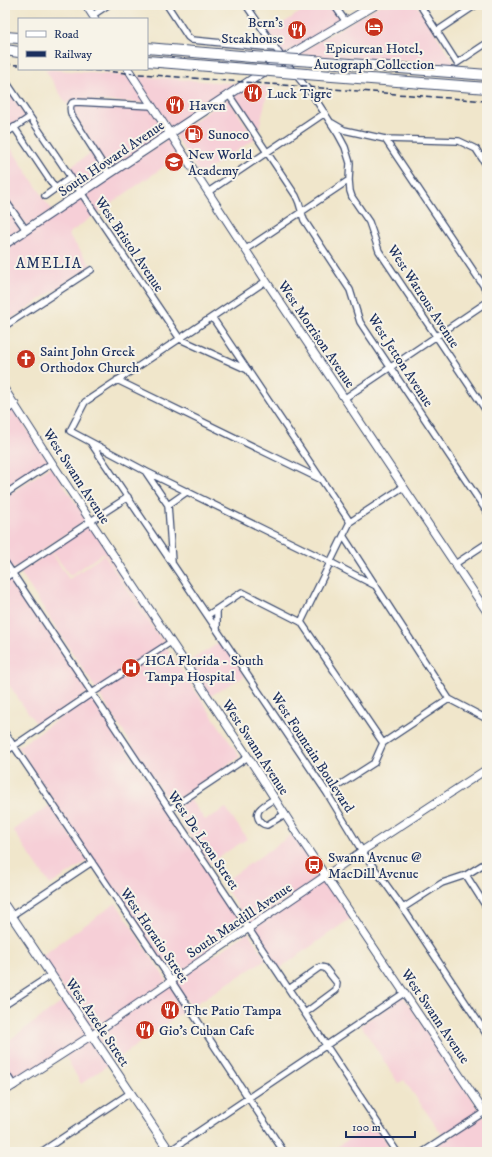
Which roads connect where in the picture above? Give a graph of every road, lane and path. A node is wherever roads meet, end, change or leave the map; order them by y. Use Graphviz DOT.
graph roads {
  1 [pos="86,5"];
  2 [pos="108,5"];
  3 [pos="167,5"];
  4 [pos="246,5"];
  5 [pos="334,5"];
  6 [pos="375,5"];
  7 [pos="420,5"];
  8 [pos="476,5"];
  9 [pos="94,17"];
  10 [pos="346,22"];
  11 [pos="437,32"];
  12 [pos="5,37"];
  13 [pos="18,38"];
  14 [pos="487,43"];
  15 [pos="148,48"];
  16 [pos="275,48"];
  17 [pos="5,50"];
  18 [pos="18,52"];
  19 [pos="283,59"];
  20 [pos="148,62"];
  21 [pos="129,70"];
  22 [pos="487,75"];
  23 [pos="5,80"];
  24 [pos="487,88"];
  25 [pos="229,95"];
  26 [pos="152,106"];
  27 [pos="325,113"];
  28 [pos="30,117"];
  29 [pos="330,122"];
  30 [pos="14,128"];
  31 [pos="5,134"];
  32 [pos="171,134"];
  33 [pos="385,139"];
  34 [pos="267,152"];
  35 [pos="487,166"];
  36 [pos="109,174"];
  37 [pos="70,178"];
  38 [pos="348,180"];
  39 [pos="55,188"];
  40 [pos="208,192"];
  41 [pos="81,194"];
  42 [pos="45,196"];
  43 [pos="5,200"];
  44 [pos="302,211"];
  45 [pos="26,230"];
  46 [pos="5,244"];
  47 [pos="246,249"];
  48 [pos="90,270"];
  49 [pos="266,280"];
  50 [pos="487,291"];
  51 [pos="487,302"];
  52 [pos="212,317"];
  53 [pos="5,326"];
  54 [pos="436,336"];
  55 [pos="180,339"];
  56 [pos="391,367"];
  57 [pos="248,370"];
  58 [pos="117,380"];
  59 [pos="5,390"];
  60 [pos="345,398"];
  61 [pos="15,404"];
  62 [pos="5,411"];
  63 [pos="487,412"];
  64 [pos="91,443"];
  65 [pos="52,463"];
  66 [pos="145,471"];
  67 [pos="322,480"];
  68 [pos="403,487"];
  69 [pos="188,491"];
  70 [pos="5,494"];
  71 [pos="128,497"];
  72 [pos="168,505"];
  73 [pos="487,512"];
  74 [pos="91,521"];
  75 [pos="350,522"];
  76 [pos="344,537"];
  77 [pos="487,543"];
  78 [pos="5,562"];
  79 [pos="172,562"];
  80 [pos="330,562"];
  81 [pos="455,564"];
  82 [pos="12,573"];
  83 [pos="5,578"];
  84 [pos="376,586"];
  85 [pos="217,609"];
  86 [pos="487,612"];
  87 [pos="208,615"];
  88 [pos="300,622"];
  89 [pos="217,629"];
  90 [pos="171,642"];
  91 [pos="92,693"];
  92 [pos="449,699"];
  93 [pos="487,719"];
  94 [pos="5,732"];
  95 [pos="383,743"];
  96 [pos="14,746"];
  97 [pos="5,752"];
  98 [pos="248,757"];
  99 [pos="487,769"];
  100 [pos="327,793"];
  101 [pos="274,799"];
  102 [pos="170,809"];
  103 [pos="285,814"];
  104 [pos="362,851"];
  105 [pos="92,862"];
  106 [pos="487,862"];
  107 [pos="326,876"];
  108 [pos="466,876"];
  109 [pos="5,906"];
  110 [pos="403,908"];
  111 [pos="487,908"];
  112 [pos="8,918"];
  113 [pos="249,929"];
  114 [pos="51,975"];
  115 [pos="171,981"];
  116 [pos="289,989"];
  117 [pos="404,993"];
  118 [pos="5,1005"];
  119 [pos="305,1013"];
  120 [pos="92,1035"];
  121 [pos="487,1035"];
  122 [pos="326,1045"];
  123 [pos="5,1072"];
  124 [pos="14,1086"];
  125 [pos="5,1091"];
  126 [pos="130,1093"];
  127 [pos="248,1098"];
  128 [pos="486,1113"];
  129 [pos="41,1152"];
  130 [pos="169,1152"];
  131 [pos="284,1152"];
  132 [pos="397,1152"];
  133 [pos="423,1152"];
  1 -- 9 [label="street"];
  2 -- 9 [label="street"];
  3 -- 16 [label="street"];
  4 -- 16 [label="street, West Watrous Avenue"];
  5 -- 10 [label="street"];
  6 -- 10 [label="main road, South Howard Avenue"];
  7 -- 11 [label="street"];
  8 -- 11 [label="street"];
  10 -- 19 [label="main road, South Howard Avenue"];
  11 -- 14 [label="street"];
  12 -- 13 [label="highway"];
  15 -- 22 [label="highway, bridge"];
  16 -- 19 [label="street, West Watrous Avenue"];
  17 -- 18 [label="highway"];
  19 -- 25 [label="main road, South Howard Avenue"];
  19 -- 27 [label="street, West Watrous Avenue"];
  20 -- 24 [label="highway, bridge"];
  21 -- 26 [label="street, West Morrison Avenue"];
  23 -- 28 [label="street, West Bristol Avenue"];
  25 -- 32 [label="main road, South Howard Avenue"];
  25 -- 34 [label="street, West Jetton Avenue"];
  26 -- 32 [label="street, West Morrison Avenue"];
  26 -- 36 [label="street"];
  27 -- 29 [label="street, West Watrous Avenue"];
  27 -- 34 [label="street"];
  28 -- 30 [label="street"];
  28 -- 37 [label="street, West Bristol Avenue"];
  29 -- 33 [label="street"];
  29 -- 38 [label="street, West Watrous Avenue"];
  30 -- 31 [label="street"];
  30 -- 39 [label="street"];
  32 -- 36 [label="main road, South Howard Avenue"];
  32 -- 40 [label="street, West Morrison Avenue"];
  33 -- 35 [label="street"];
  33 -- 50 [label="street"];
  34 -- 40 [label="street"];
  34 -- 44 [label="street, West Jetton Avenue"];
  36 -- 41 [label="main road, South Howard Avenue"];
  37 -- 39 [label="street"];
  37 -- 41 [label="street, West Bristol Avenue"];
  38 -- 44 [label="street"];
  38 -- 54 [label="street, West Watrous Avenue"];
  39 -- 42 [label="street"];
  40 -- 47 [label="street, West Morrison Avenue"];
  41 -- 45 [label="main road, South Howard Avenue"];
  41 -- 55 [label="street, West Bristol Avenue"];
  43 -- 45 [label="street"];
  44 -- 47 [label="street"];
  44 -- 56 [label="street, West Jetton Avenue"];
  45 -- 46 [label="main road, South Howard Avenue"];
  47 -- 49 [label="street, West Morrison Avenue"];
  48 -- 53 [label="street"];
  49 -- 52 [label="street"];
  49 -- 60 [label="street, West Morrison Avenue"];
  51 -- 54 [label="street"];
  52 -- 55 [label="street"];
  52 -- 57 [label="street"];
  54 -- 56 [label="street"];
  54 -- 63 [label="street, West Watrous Avenue"];
  55 -- 57 [label="street"];
  55 -- 58 [label="street"];
  56 -- 60 [label="street"];
  56 -- 73 [label="street, West Jetton Avenue"];
  57 -- 67 [label="street"];
  58 -- 64 [label="street"];
  58 -- 67 [label="street"];
  59 -- 61 [label="street, West Swann Avenue"];
  60 -- 68 [label="street, West Morrison Avenue"];
  61 -- 62 [label="street"];
  61 -- 65 [label="street, West Swann Avenue"];
  64 -- 66 [label="street"];
  64 -- 71 [label="street, West Fountain Boulevard"];
  65 -- 70 [label="street"];
  65 -- 74 [label="street, West Swann Avenue"];
  66 -- 69 [label="street"];
  66 -- 72 [label="street"];
  67 -- 75 [label="street"];
  68 -- 75 [label="street"];
  68 -- 81 [label="street, West Morrison Avenue"];
  69 -- 72 [label="street"];
  69 -- 80 [label="street"];
  71 -- 74 [label="street"];
  71 -- 79 [label="street, West Fountain Boulevard"];
  72 -- 79 [label="street"];
  74 -- 82 [label="street"];
  74 -- 90 [label="street, West Swann Avenue"];
  75 -- 76 [label="street"];
  76 -- 80 [label="street"];
  76 -- 84 [label="street"];
  77 -- 81 [label="street"];
  78 -- 82 [label="street, West De Leon Street"];
  79 -- 87 [label="street, West Fountain Boulevard"];
  80 -- 84 [label="street"];
  80 -- 88 [label="street"];
  81 -- 86 [label="street, West Morrison Avenue"];
  82 -- 83 [label="street"];
  82 -- 91 [label="street, West De Leon Street"];
  84 -- 92 [label="street"];
  85 -- 87 [label="street"];
  85 -- 88 [label="street"];
  85 -- 89 [label="street"];
  87 -- 89 [label="street, West Fountain Boulevard"];
  88 -- 95 [label="street"];
  89 -- 100 [label="street, West Fountain Boulevard"];
  90 -- 91 [label="street"];
  90 -- 98 [label="street, West Swann Avenue"];
  91 -- 96 [label="street"];
  91 -- 102 [label="street, West De Leon Street"];
  92 -- 93 [label="street"];
  92 -- 95 [label="street"];
  94 -- 96 [label="street, West Horatio Street"];
  95 -- 100 [label="street"];
  96 -- 97 [label="street"];
  96 -- 105 [label="street, West Horatio Street"];
  98 -- 101 [label="street, West Swann Avenue"];
  98 -- 102 [label="street"];
  99 -- 104 [label="street, South Macdill Avenue"];
  100 -- 104 [label="street, West Fountain Boulevard"];
  101 -- 103 [label="street, West Swann Avenue"];
  101 -- 103 [label="street"];
  102 -- 113 [label="street, West De Leon Street"];
  103 -- 107 [label="street, West Swann Avenue"];
  104 -- 107 [label="street, South Macdill Avenue"];
  104 -- 110 [label="street, West Fountain Boulevard"];
  105 -- 112 [label="street"];
  105 -- 115 [label="street, West Horatio Street"];
  106 -- 108 [label="street"];
  107 -- 113 [label="street, South Macdill Avenue"];
  107 -- 117 [label="street, West Swann Avenue"];
  108 -- 110 [label="street"];
  108 -- 111 [label="street"];
  109 -- 112 [label="main road, West Azeele Street"];
  110 -- 121 [label="street, West Fountain Boulevard"];
  112 -- 114 [label="main road, West Azeele Street"];
  113 -- 115 [label="street, South Macdill Avenue"];
  113 -- 116 [label="street, West De Leon Street"];
  114 -- 118 [label="street"];
  114 -- 120 [label="main road, West Azeele Street"];
  115 -- 120 [label="street, South Macdill Avenue"];
  115 -- 127 [label="street, West Horatio Street"];
  116 -- 119 [label="street, West De Leon Street"];
  116 -- 119 [label="street"];
  117 -- 122 [label="street"];
  117 -- 128 [label="street, West Swann Avenue"];
  119 -- 122 [label="street, West De Leon Street"];
  120 -- 124 [label="street, South Macdill Avenue"];
  120 -- 126 [label="main road, West Azeele Street"];
  122 -- 127 [label="street"];
  122 -- 132 [label="street, West De Leon Street"];
  123 -- 124 [label="street"];
  124 -- 125 [label="street, South Macdill Avenue"];
  126 -- 129 [label="street"];
  126 -- 130 [label="main road, West Azeele Street"];
  127 -- 130 [label="street"];
  127 -- 131 [label="street, West Horatio Street"];
  128 -- 133 [label="street"];
}
